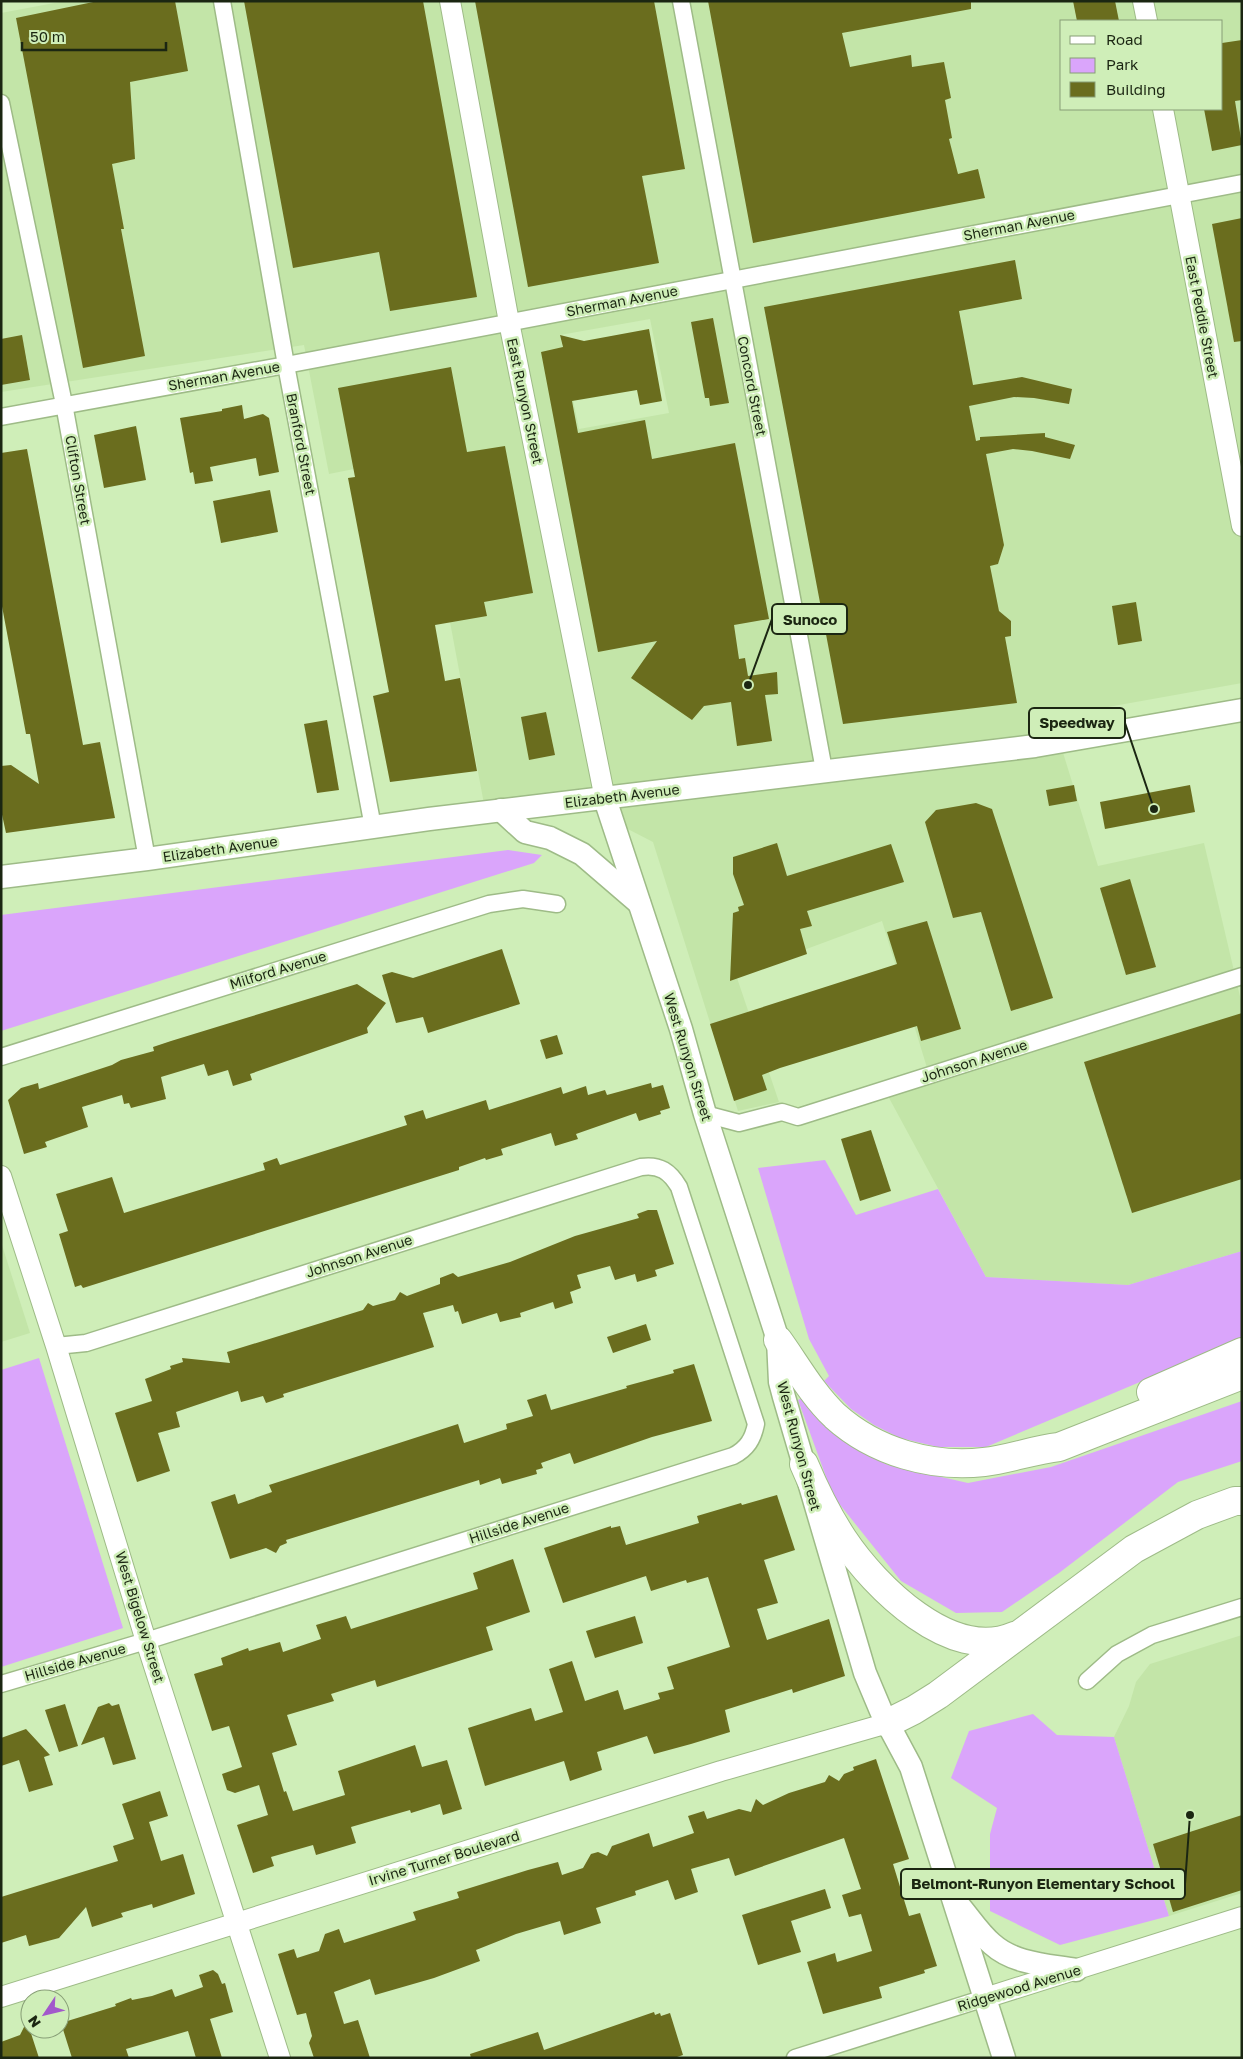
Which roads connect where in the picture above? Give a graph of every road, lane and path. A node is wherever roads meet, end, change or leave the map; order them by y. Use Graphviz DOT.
graph roads {
  1 [pos="222,1"];
  2 [pos="450,1"];
  3 [pos="681,1"];
  4 [pos="1143,1"];
  5 [pos="1147,20"];
  6 [pos="1,103"];
  7 [pos="1163,110"];
  8 [pos="1242,183"];
  9 [pos="1179,194"];
  10 [pos="732,280"];
  11 [pos="509,322"];
  12 [pos="286,365"];
  13 [pos="64,404"];
  14 [pos="1,416"];
  15 [pos="1242,526"];
  16 [pos="1242,710"];
  17 [pos="824,770"];
  18 [pos="605,799"];
  19 [pos="501,810"];
  20 [pos="373,827"];
  21 [pos="147,859"];
  22 [pos="1,877"];
  23 [pos="557,904"];
  24 [pos="640,904"];
  25 [pos="1242,976"];
  26 [pos="1,1057"];
  27 [pos="705,1114"];
  28 [pos="661,1168"];
  29 [pos="1,1176"];
  30 [pos="778,1340"];
  31 [pos="56,1346"];
  32 [pos="1242,1352"];
  33 [pos="1242,1375"];
  34 [pos="1036,1449"];
  35 [pos="804,1464"];
  36 [pos="1240,1499"];
  37 [pos="1242,1607"];
  38 [pos="1018,1635"];
  39 [pos="146,1641"];
  40 [pos="1087,1681"];
  41 [pos="1,1684"];
  42 [pos="888,1723"];
  43 [pos="954,1900"];
  44 [pos="1242,1917"];
  45 [pos="238,1923"];
  46 [pos="1076,1970"];
  47 [pos="1,1997"];
  48 [pos="985,1998"];
  49 [pos="280,2058"];
  50 [pos="795,2058"];
  51 [pos="1004,2058"];
  1 -- 12 [label="street, Branford Street"];
  2 -- 11 [label="street, East Runyon Street"];
  3 -- 10 [label="street, Concord Street"];
  4 -- 5 [label="street"];
  6 -- 13 [label="street, Clifton Street"];
  7 -- 9 [label="street, East Peddie Street"];
  8 -- 9 [label="street, Sherman Avenue"];
  9 -- 10 [label="street, Sherman Avenue"];
  9 -- 15 [label="street, East Peddie Street"];
  10 -- 11 [label="street, Sherman Avenue"];
  10 -- 17 [label="street, Concord Street"];
  11 -- 12 [label="street, Sherman Avenue"];
  11 -- 18 [label="street, East Runyon Street"];
  12 -- 13 [label="street, Sherman Avenue"];
  12 -- 20 [label="street, Branford Street"];
  13 -- 14 [label="street, Sherman Avenue"];
  13 -- 21 [label="street, Clifton Street"];
  16 -- 17 [label="main road, Elizabeth Avenue"];
  17 -- 18 [label="main road, Elizabeth Avenue"];
  18 -- 19 [label="main road, Elizabeth Avenue"];
  18 -- 24 [label="main road, West Runyon Street"];
  19 -- 20 [label="main road, Elizabeth Avenue"];
  19 -- 24 [label="main road"];
  20 -- 21 [label="main road, Elizabeth Avenue"];
  21 -- 22 [label="main road, Elizabeth Avenue"];
  23 -- 26 [label="street, Milford Avenue"];
  24 -- 27 [label="main road, West Runyon Street"];
  25 -- 27 [label="street, Johnson Avenue"];
  27 -- 30 [label="main road, West Runyon Street"];
  28 -- 31 [label="street, Johnson Avenue"];
  28 -- 39 [label="street, Hillside Avenue"];
  29 -- 31 [label="street, West Bigelow Street"];
  30 -- 34 [label="highway"];
  30 -- 35 [label="main road, West Runyon Street"];
  31 -- 39 [label="street, West Bigelow Street"];
  32 -- 34 [label="highway"];
  33 -- 34 [label="highway"];
  35 -- 38 [label="highway"];
  35 -- 42 [label="main road, West Runyon Street"];
  36 -- 38 [label="highway"];
  37 -- 40 [label="street"];
  38 -- 42 [label="highway"];
  39 -- 41 [label="street, Hillside Avenue"];
  39 -- 45 [label="street, West Bigelow Street"];
  42 -- 43 [label="main road, West Runyon Street"];
  42 -- 45 [label="street, Irvine Turner Boulevard"];
  43 -- 46 [label="main road"];
  43 -- 48 [label="main road, West Runyon Street"];
  44 -- 46 [label="street, Ridgewood Avenue"];
  45 -- 47 [label="street, Irvine Turner Boulevard"];
  45 -- 49 [label="street, West Bigelow Street"];
  46 -- 48 [label="street, Ridgewood Avenue"];
  48 -- 50 [label="street, Ridgewood Avenue"];
  48 -- 51 [label="main road, West Runyon Street"];
}
